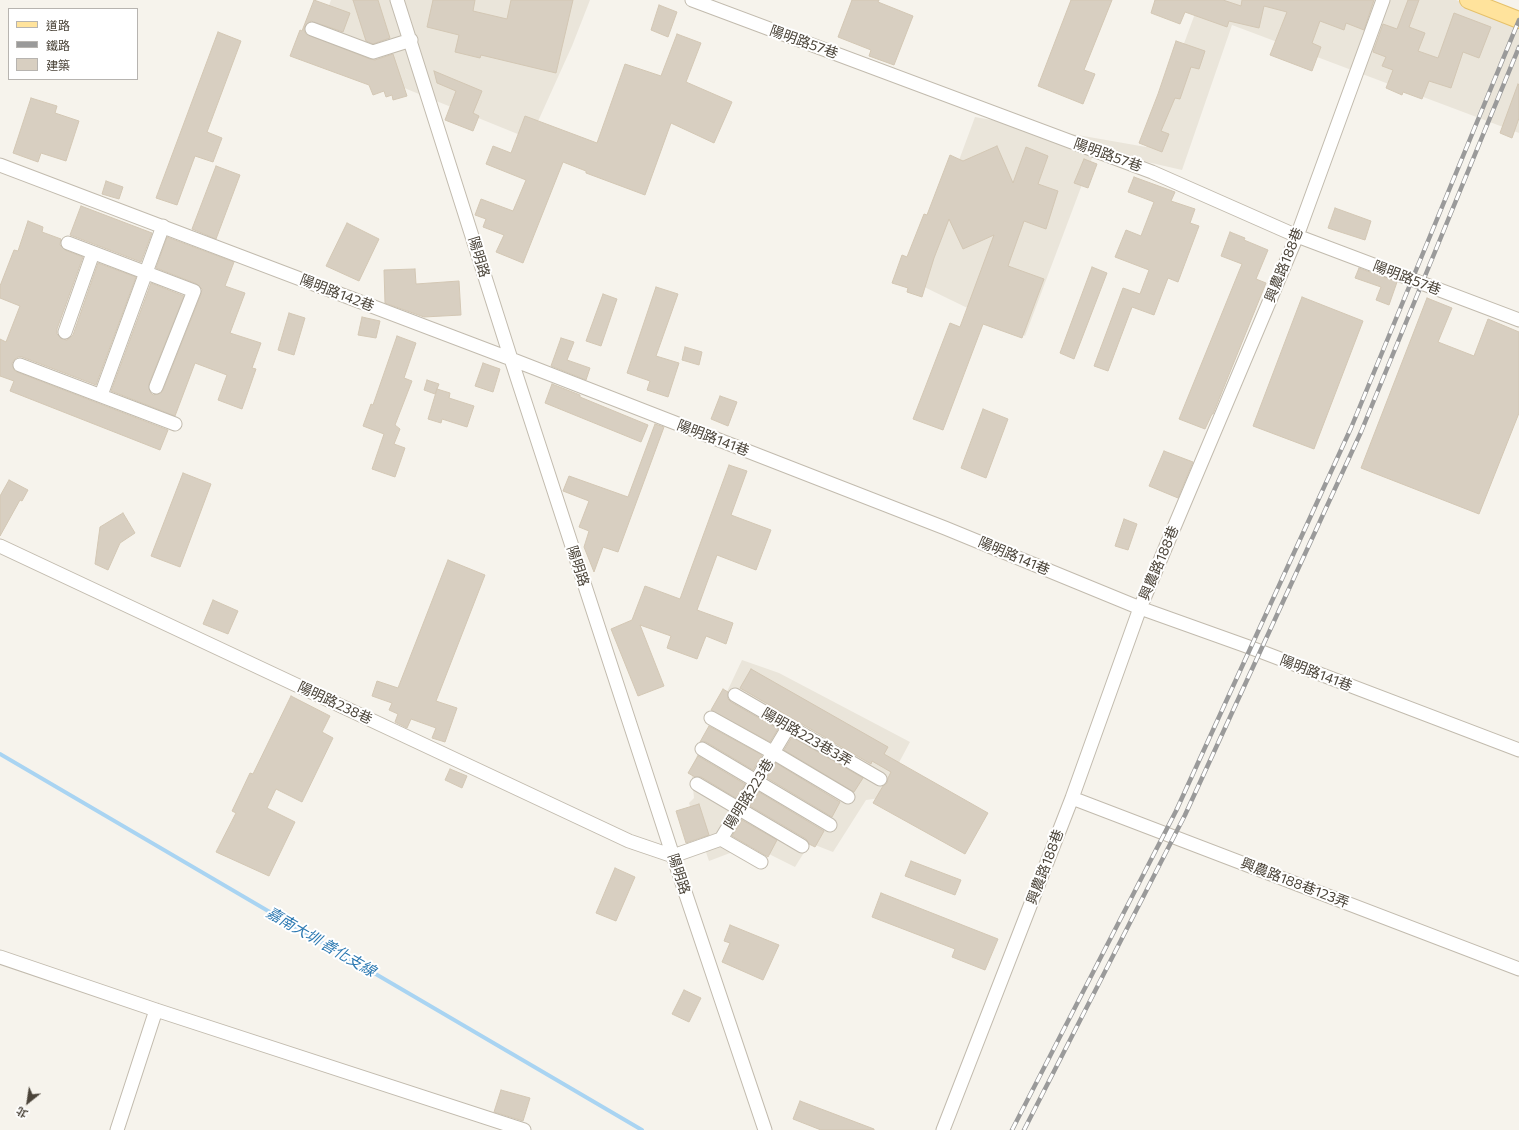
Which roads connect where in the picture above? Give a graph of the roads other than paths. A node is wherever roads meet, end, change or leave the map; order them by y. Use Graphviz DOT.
graph roads {
  1 [pos="397,0"];
  2 [pos="692,0"];
  3 [pos="1383,0"];
  4 [pos="1468,0"];
  5 [pos="1519,20"];
  6 [pos="312,29"];
  7 [pos="411,40"];
  8 [pos="0,165"];
  9 [pos="163,226"];
  10 [pos="1297,236"];
  11 [pos="68,243"];
  12 [pos="93,253"];
  13 [pos="145,272"];
  14 [pos="1519,320"];
  15 [pos="66,332"];
  16 [pos="511,359"];
  17 [pos="20,365"];
  18 [pos="156,387"];
  19 [pos="101,395"];
  20 [pos="175,424"];
  21 [pos="0,546"];
  22 [pos="1140,608"];
  23 [pos="735,695"];
  24 [pos="711,718"];
  25 [pos="789,726"];
  26 [pos="702,748"];
  27 [pos="1519,750"];
  28 [pos="774,753"];
  29 [pos="880,779"];
  30 [pos="757,781"];
  31 [pos="697,784"];
  32 [pos="848,797"];
  33 [pos="1072,798"];
  34 [pos="739,810"];
  35 [pos="830,825"];
  36 [pos="721,839"];
  37 [pos="802,846"];
  38 [pos="673,856"];
  39 [pos="761,862"];
  40 [pos="0,956"];
  41 [pos="1519,969"];
  42 [pos="156,1010"];
  43 [pos="117,1130"];
  44 [pos="524,1130"];
  45 [pos="764,1130"];
  46 [pos="943,1130"];
  1 -- 7 [label="street, 陽明路"];
  2 -- 10 [label="street, 陽明路57巷"];
  3 -- 10 [label="street, 興農路188巷"];
  4 -- 5 [label="main road"];
  6 -- 7 [label="street"];
  7 -- 16 [label="street, 陽明路"];
  8 -- 9 [label="street, 陽明路142巷"];
  9 -- 13 [label="street"];
  9 -- 16 [label="street, 陽明路142巷"];
  10 -- 14 [label="street, 陽明路57巷"];
  10 -- 22 [label="street, 興農路188巷"];
  11 -- 12 [label="street"];
  12 -- 13 [label="street"];
  12 -- 15 [label="street"];
  13 -- 18 [label="street"];
  13 -- 19 [label="street"];
  16 -- 22 [label="street, 陽明路141巷"];
  16 -- 38 [label="street, 陽明路"];
  17 -- 19 [label="street"];
  19 -- 20 [label="street"];
  21 -- 38 [label="street, 陽明路238巷"];
  22 -- 27 [label="street, 陽明路141巷"];
  22 -- 33 [label="street, 興農路188巷"];
  23 -- 25 [label="street, 陽明路223巷3弄"];
  24 -- 28 [label="street"];
  25 -- 28 [label="street, 陽明路223巷"];
  25 -- 29 [label="street, 陽明路223巷3弄"];
  26 -- 30 [label="street"];
  28 -- 30 [label="street, 陽明路223巷"];
  28 -- 32 [label="street"];
  30 -- 34 [label="street, 陽明路223巷"];
  30 -- 35 [label="street"];
  31 -- 34 [label="street"];
  33 -- 41 [label="street, 興農路188巷123弄"];
  33 -- 46 [label="street, 興農路188巷"];
  34 -- 36 [label="street, 陽明路223巷"];
  34 -- 37 [label="street"];
  36 -- 38 [label="street, 陽明路223巷"];
  36 -- 39 [label="street"];
  38 -- 45 [label="street, 陽明路"];
  40 -- 42 [label="street"];
  42 -- 43 [label="street"];
  42 -- 44 [label="street"];
}
